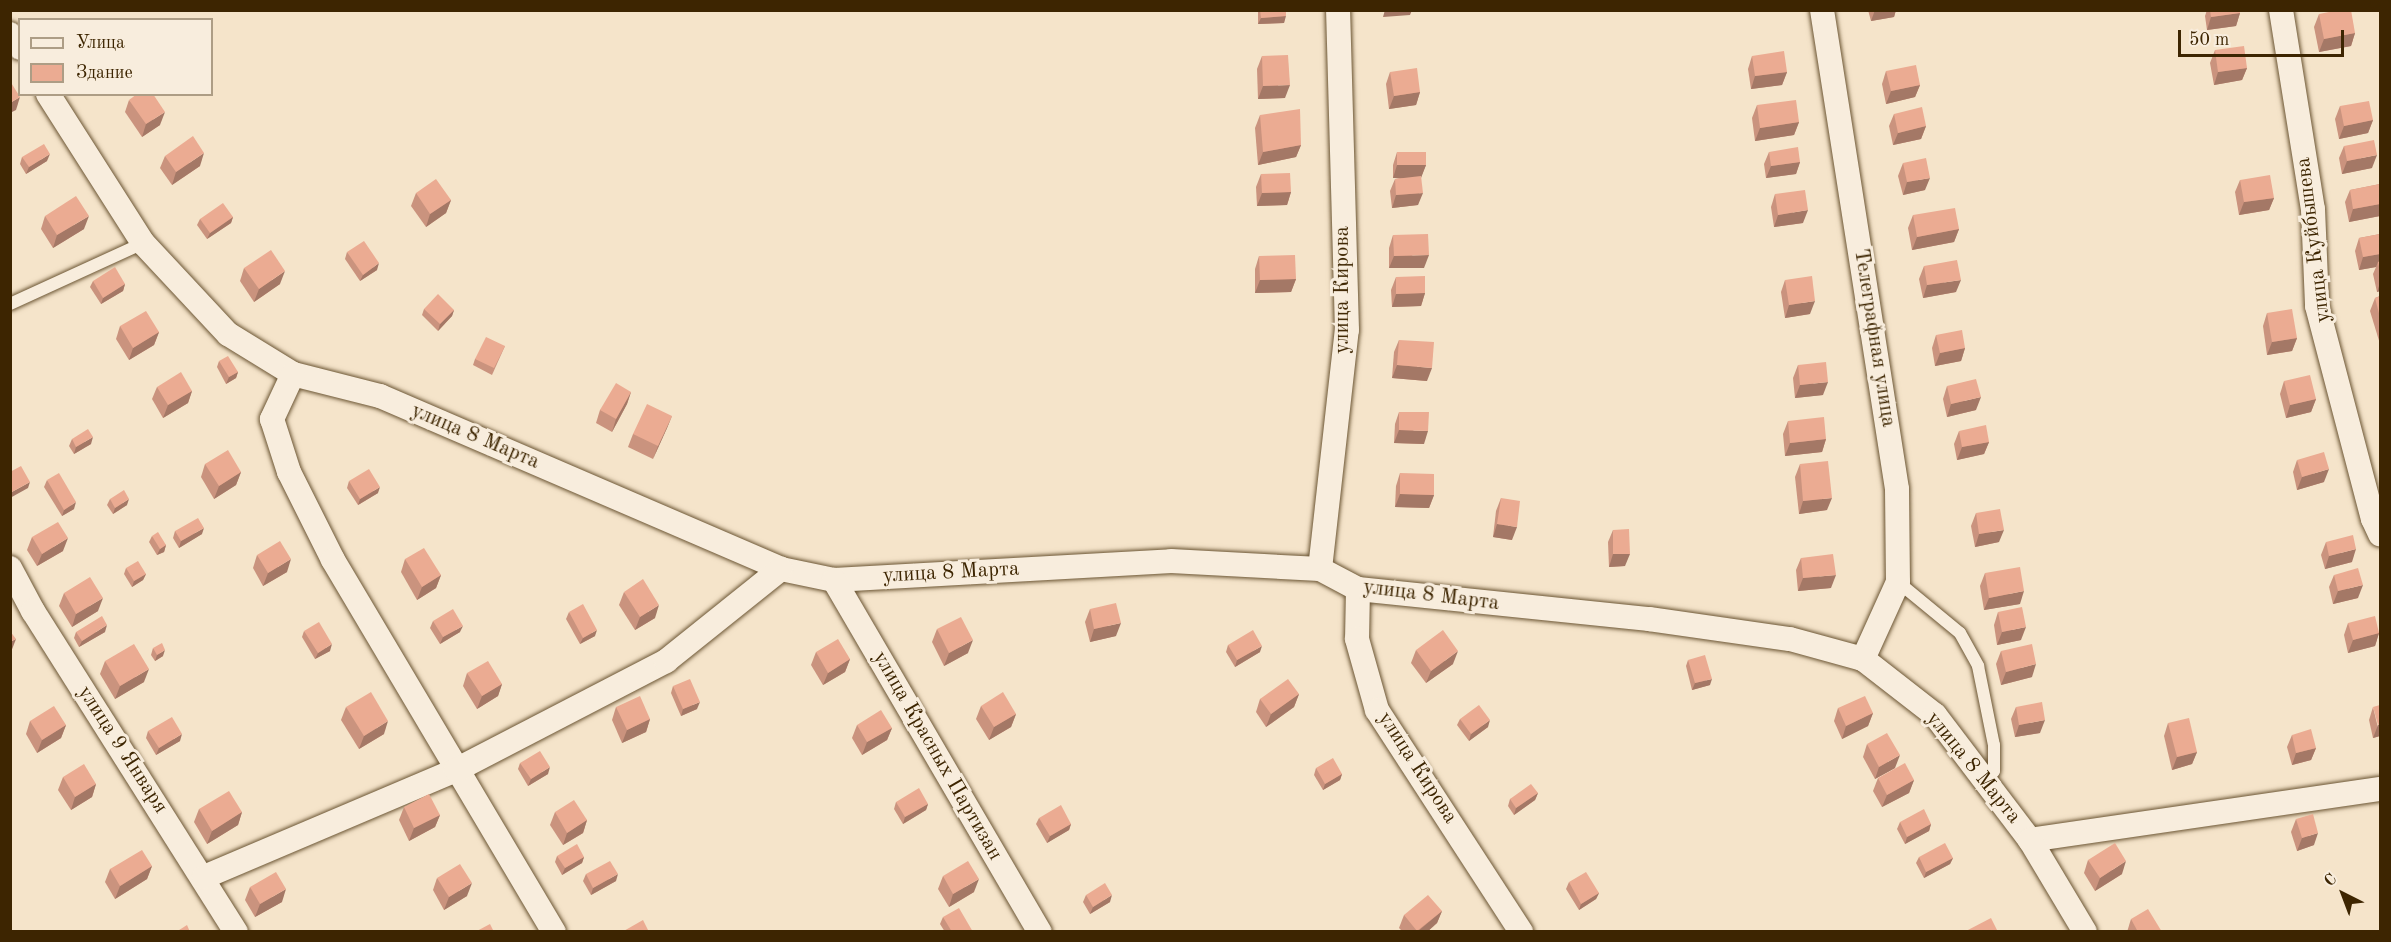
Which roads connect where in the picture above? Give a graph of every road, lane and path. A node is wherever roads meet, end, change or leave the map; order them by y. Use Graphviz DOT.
graph roads {
  1 [pos="1338,10"];
  2 [pos="1822,10"];
  3 [pos="2280,10"];
  4 [pos="49,96"];
  5 [pos="143,243"];
  6 [pos="10,304"];
  7 [pos="293,374"];
  8 [pos="2380,534"];
  9 [pos="10,568"];
  10 [pos="781,568"];
  11 [pos="1320,569"];
  12 [pos="834,580"];
  13 [pos="1898,582"];
  14 [pos="1358,589"];
  15 [pos="1863,659"];
  16 [pos="456,770"];
  17 [pos="1986,782"];
  18 [pos="2380,789"];
  19 [pos="2030,840"];
  20 [pos="204,877"];
  21 [pos="236,932"];
  22 [pos="554,932"];
  23 [pos="1040,932"];
  24 [pos="1521,932"];
  25 [pos="2085,932"];
  1 -- 11 [label="street, улица Кирова"];
  2 -- 13 [label="street, Телеграфная улица"];
  3 -- 8 [label="street, улица Куйбышева"];
  4 -- 5 [label="street, улица 8 Марта"];
  5 -- 6 [label="lane"];
  5 -- 7 [label="street, улица 8 Марта"];
  7 -- 10 [label="street, улица 8 Марта"];
  7 -- 16 [label="street"];
  9 -- 20 [label="street, улица 9 Января"];
  10 -- 12 [label="street, улица 8 Марта"];
  10 -- 16 [label="street"];
  11 -- 12 [label="street, улица 8 Марта"];
  11 -- 14 [label="street, улица 8 Марта"];
  12 -- 23 [label="street, улица Красных Партизан"];
  13 -- 15 [label="street, Телеграфная улица"];
  13 -- 17 [label="lane"];
  14 -- 15 [label="street, улица 8 Марта"];
  14 -- 24 [label="street, улица Кирова"];
  15 -- 17 [label="street, улица 8 Марта"];
  16 -- 20 [label="street"];
  16 -- 22 [label="street"];
  17 -- 19 [label="street, улица 8 Марта"];
  18 -- 19 [label="street, улица 8 Марта"];
  19 -- 25 [label="street"];
  20 -- 21 [label="street, улица 9 Января"];
}
